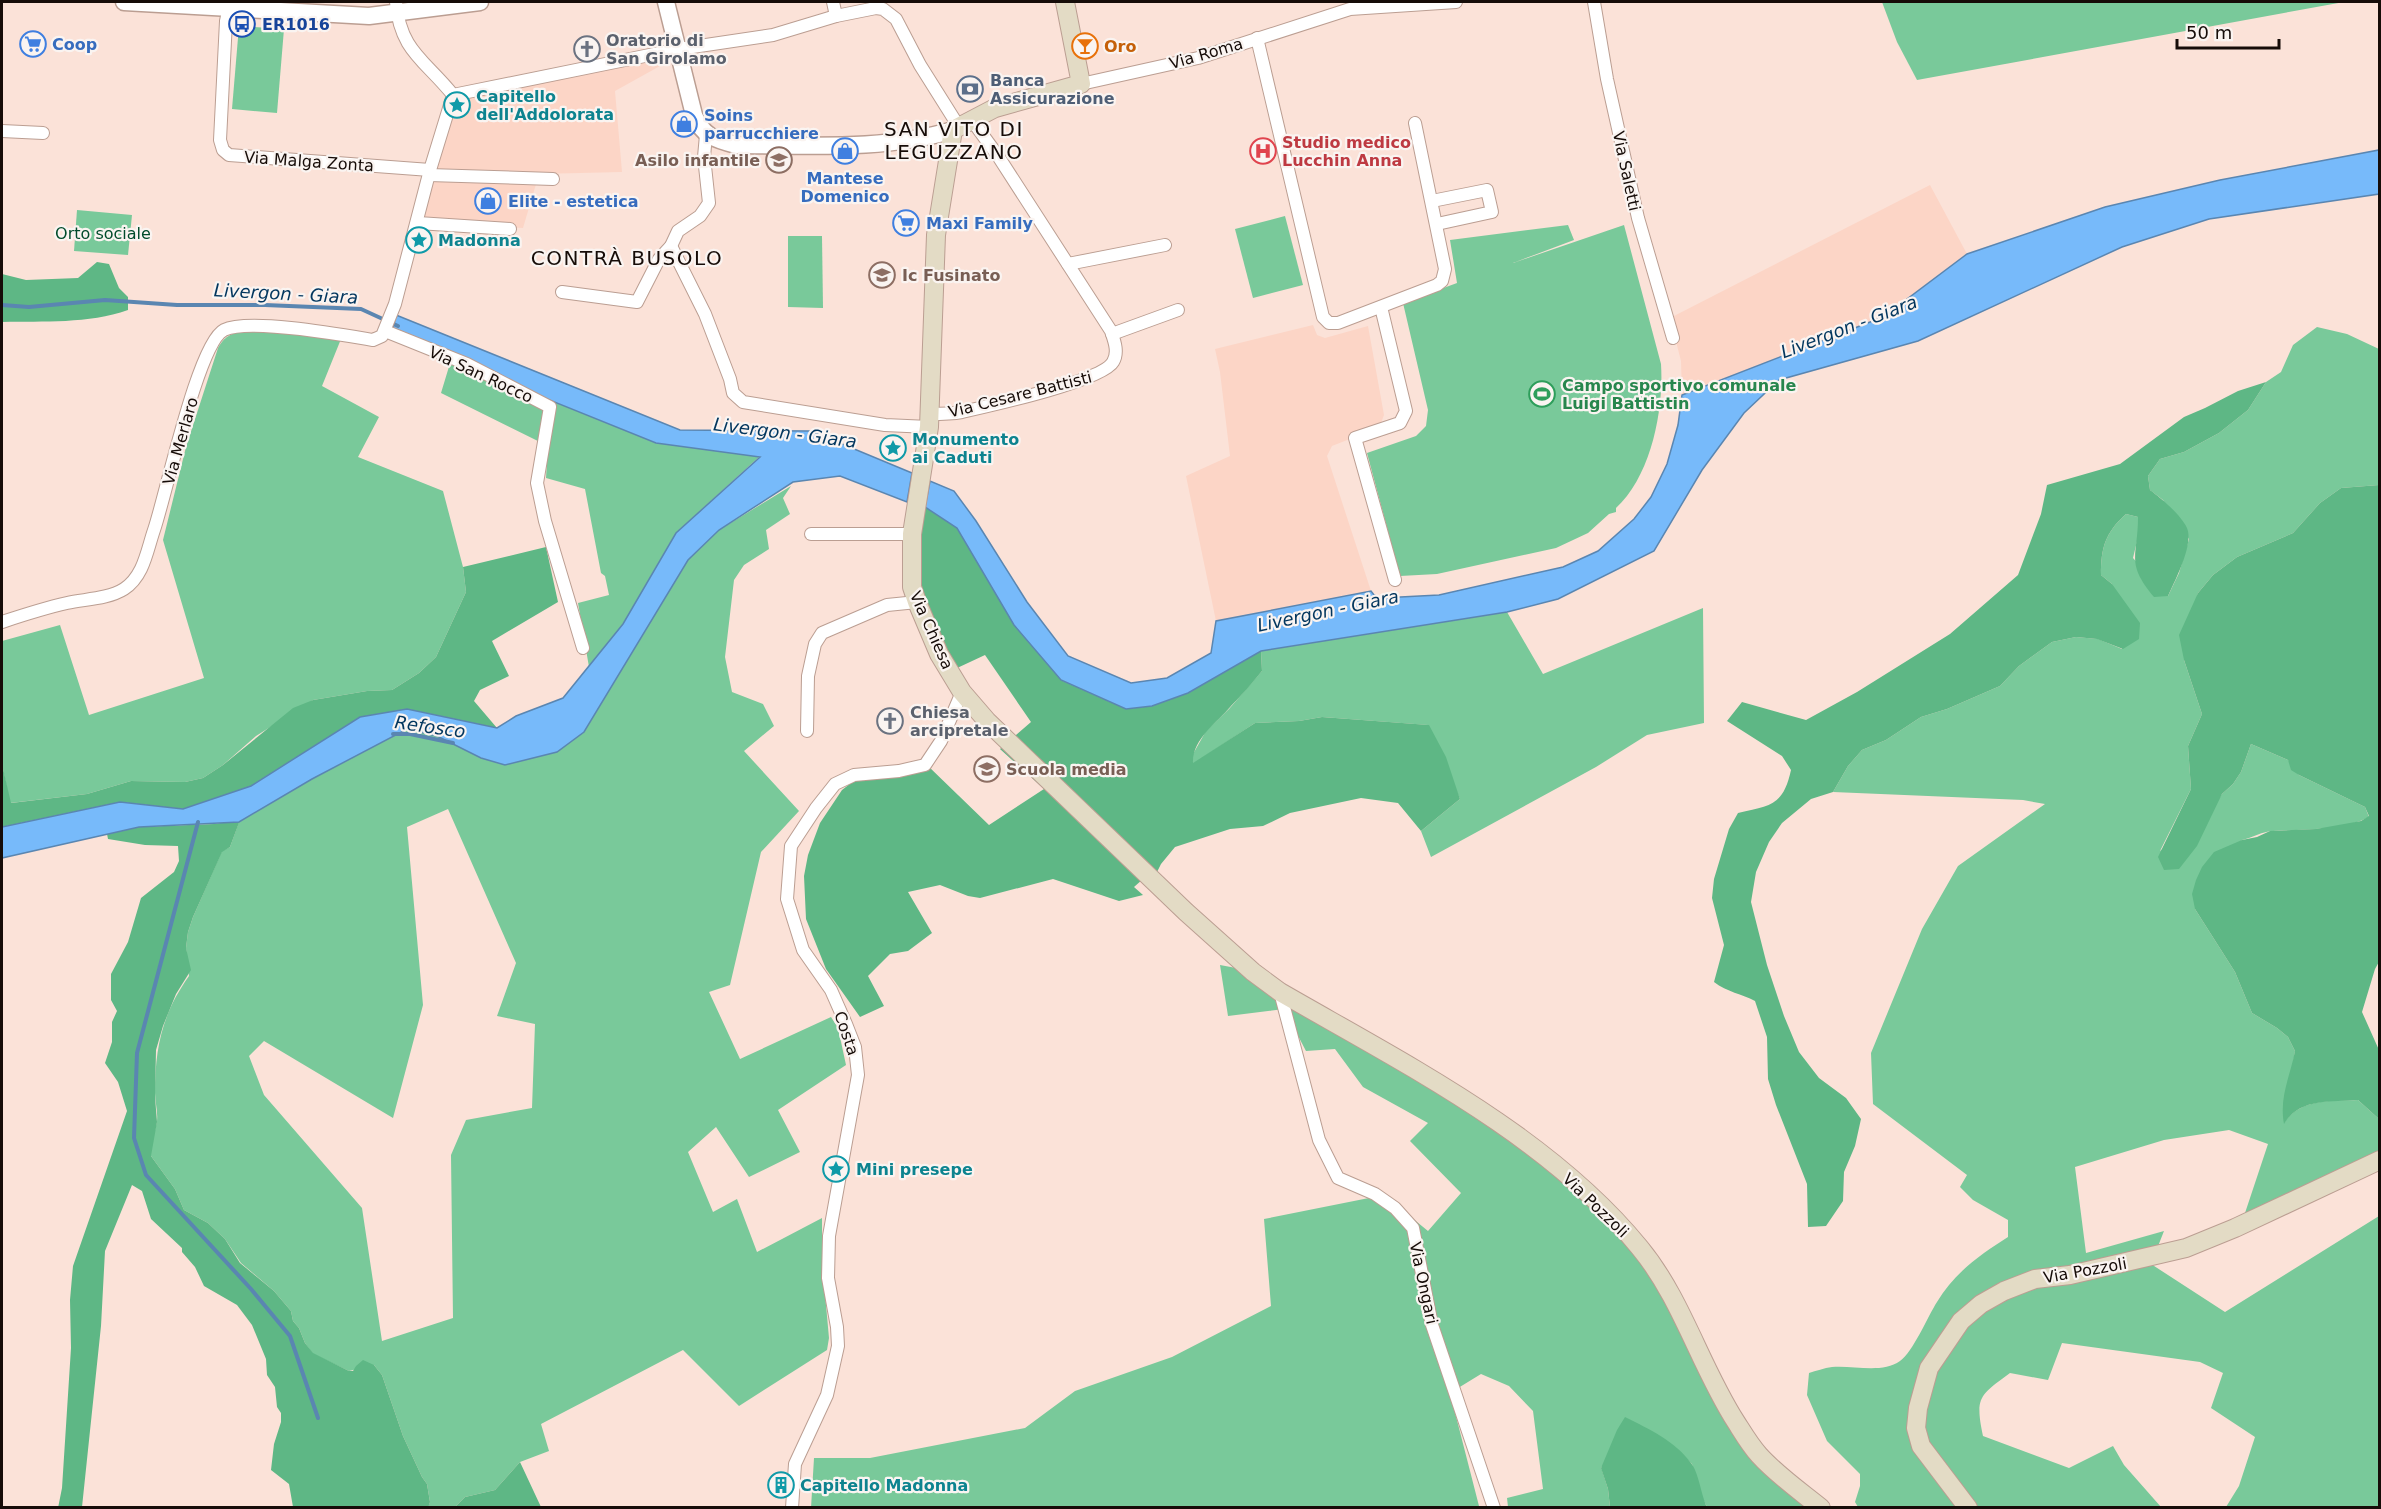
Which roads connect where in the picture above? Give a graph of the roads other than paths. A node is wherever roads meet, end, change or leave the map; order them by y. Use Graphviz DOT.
graph roads {
  1 [pos="124,2"];
  2 [pos="480,2"];
  3 [pos="666,2"];
  4 [pos="833,2"];
  5 [pos="1065,2"];
  6 [pos="1456,2"];
  7 [pos="1594,2"];
  8 [pos="229,5"];
  9 [pos="1351,5"];
  10 [pos="396,7"];
  11 [pos="836,16"];
  12 [pos="1257,38"];
  13 [pos="679,49"];
  14 [pos="1081,84"];
  15 [pos="453,95"];
  16 [pos="1415,123"];
  17 [pos="961,125"];
  18 [pos="2,130"];
  19 [pos="43,133"];
  20 [pos="706,135"];
  21 [pos="430,173"];
  22 [pos="553,179"];
  23 [pos="1432,201"];
  24 [pos="418,223"];
  25 [pos="1437,224"];
  26 [pos="510,229"];
  27 [pos="1165,245"];
  28 [pos="671,246"];
  29 [pos="1068,264"];
  30 [pos="562,292"];
  31 [pos="1381,307"];
  32 [pos="1178,310"];
  33 [pos="385,331"];
  34 [pos="1112,334"];
  35 [pos="1672,338"];
  36 [pos="929,421"];
  37 [pos="811,534"];
  38 [pos="912,534"];
  39 [pos="1395,580"];
  40 [pos="917,602"];
  41 [pos="2,622"];
  42 [pos="583,648"];
  43 [pos="962,692"];
  44 [pos="807,731"];
  45 [pos="1280,992"];
  46 [pos="2379,1160"];
  47 [pos="792,1508"];
  48 [pos="1494,1508"];
  49 [pos="1821,1508"];
  50 [pos="1968,1508"];
  1 -- 8 [label="street"];
  2 -- 10 [label="street"];
  3 -- 13 [label="street"];
  4 -- 11 [label="street"];
  5 -- 14 [label="main road"];
  6 -- 9 [label="street, Via Roma"];
  7 -- 35 [label="street, Via Saletti"];
  8 -- 10 [label="street"];
  8 -- 21 [label="street, Via Malga Zonta"];
  9 -- 12 [label="street, Via Roma"];
  10 -- 15 [label="street"];
  11 -- 13 [label="street"];
  11 -- 17 [label="street"];
  12 -- 14 [label="street, Via Roma"];
  12 -- 31 [label="street"];
  13 -- 15 [label="street"];
  13 -- 20 [label="street"];
  14 -- 17 [label="main road, Via Roma"];
  15 -- 21 [label="street"];
  16 -- 23 [label="street"];
  17 -- 20 [label="street"];
  17 -- 29 [label="street"];
  17 -- 36 [label="main road, Via Chiesa"];
  18 -- 19 [label="street"];
  20 -- 28 [label="street"];
  21 -- 22 [label="street"];
  21 -- 24 [label="street"];
  23 -- 25 [label="street"];
  23 -- 25 [label="street"];
  24 -- 26 [label="street"];
  24 -- 33 [label="street"];
  25 -- 31 [label="street"];
  27 -- 29 [label="street"];
  28 -- 30 [label="street"];
  28 -- 36 [label="street"];
  29 -- 34 [label="street"];
  31 -- 39 [label="street"];
  32 -- 34 [label="street"];
  33 -- 41 [label="street, Via Merlaro"];
  33 -- 42 [label="street, Via San Rocco"];
  34 -- 36 [label="street, Via Cesare Battisti"];
  36 -- 38 [label="main road, Via Chiesa"];
  37 -- 38 [label="street"];
  38 -- 40 [label="main road, Via Chiesa"];
  40 -- 43 [label="main road, Via Chiesa"];
  40 -- 44 [label="street"];
  43 -- 45 [label="main road, Via Chiesa"];
  43 -- 47 [label="street, Costa"];
  45 -- 48 [label="street, Via Ongari"];
  45 -- 49 [label="main road, Via Pozzoli"];
  46 -- 50 [label="main road, Via Pozzoli"];
}
